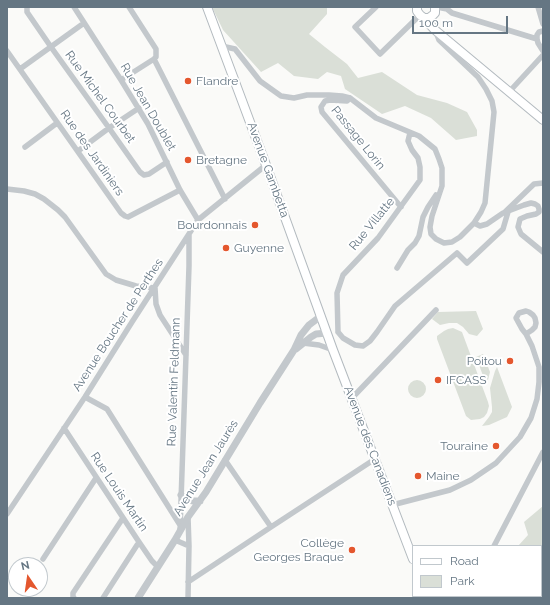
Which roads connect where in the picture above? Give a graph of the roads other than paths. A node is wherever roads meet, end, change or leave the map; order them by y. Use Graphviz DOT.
graph roads {
  1 [pos="27,7"];
  2 [pos="74,7"];
  3 [pos="129,7"];
  4 [pos="207,7"];
  5 [pos="376,7"];
  6 [pos="538,7"];
  7 [pos="435,10"];
  8 [pos="418,11"];
  9 [pos="84,23"];
  10 [pos="543,24"];
  11 [pos="435,30"];
  12 [pos="543,31"];
  13 [pos="537,39"];
  14 [pos="51,47"];
  15 [pos="223,48"];
  16 [pos="7,51"];
  17 [pos="543,51"];
  18 [pos="543,55"];
  19 [pos="154,60"];
  20 [pos="20,69"];
  21 [pos="121,80"];
  22 [pos="509,92"];
  23 [pos="350,98"];
  24 [pos="139,108"];
  25 [pos="543,120"];
  26 [pos="57,123"];
  27 [pos="110,128"];
  28 [pos="410,133"];
  29 [pos="24,147"];
  30 [pos="78,152"];
  31 [pos="167,162"];
  32 [pos="266,165"];
  33 [pos="543,183"];
  34 [pos="442,186"];
  35 [pos="7,189"];
  36 [pos="180,190"];
  37 [pos="224,199"];
  38 [pos="400,207"];
  39 [pos="505,213"];
  40 [pos="541,214"];
  41 [pos="198,220"];
  42 [pos="474,223"];
  43 [pos="189,235"];
  44 [pos="543,252"];
  45 [pos="397,268"];
  46 [pos="155,288"];
  47 [pos="436,310"];
  48 [pos="321,316"];
  49 [pos="338,332"];
  50 [pos="327,333"];
  51 [pos="526,334"];
  52 [pos="303,343"];
  53 [pos="294,350"];
  54 [pos="333,350"];
  55 [pos="186,355"];
  56 [pos="86,397"];
  57 [pos="352,398"];
  58 [pos="64,428"];
  59 [pos="543,452"];
  60 [pos="375,459"];
  61 [pos="225,460"];
  62 [pos="96,478"];
  63 [pos="181,495"];
  64 [pos="200,501"];
  65 [pos="392,505"];
  66 [pos="7,514"];
  67 [pos="188,517"];
  68 [pos="123,518"];
  69 [pos="271,527"];
  70 [pos="180,528"];
  71 [pos="175,540"];
  72 [pos="139,542"];
  73 [pos="495,545"];
  74 [pos="189,546"];
  75 [pos="412,556"];
  76 [pos="44,557"];
  77 [pos="158,566"];
  78 [pos="188,582"];
  79 [pos="74,598"];
  80 [pos="103,598"];
  81 [pos="138,598"];
  82 [pos="188,598"];
  1 -- 14 [label="street, Rue Michel Courbet"];
  2 -- 9 [label="street, Rue Jean Doublet"];
  3 -- 19 [label="street"];
  4 -- 15 [label="main road, Avenue Gambetta"];
  5 -- 8 [label="street"];
  6 -- 10 [label="street"];
  7 -- 8 [label="main road"];
  7 -- 11 [label="main road"];
  7 -- 13 [label="street"];
  8 -- 11 [label="main road"];
  9 -- 14 [label="street"];
  9 -- 21 [label="street, Rue Jean Doublet"];
  11 -- 22 [label="main road"];
  11 -- 42 [label="street"];
  12 -- 13 [label="street"];
  13 -- 17 [label="street"];
  14 -- 20 [label="street"];
  14 -- 27 [label="street, Rue Michel Courbet"];
  15 -- 23 [label="street"];
  15 -- 32 [label="main road, Avenue Gambetta"];
  16 -- 20 [label="street, Rue des Jardiniers"];
  18 -- 22 [label="street"];
  19 -- 21 [label="street"];
  19 -- 37 [label="street"];
  20 -- 26 [label="street, Rue des Jardiniers"];
  21 -- 24 [label="street, Rue Jean Doublet"];
  22 -- 25 [label="main road"];
  23 -- 28 [label="street"];
  23 -- 38 [label="street, Passage Lorin"];
  24 -- 27 [label="street"];
  24 -- 31 [label="street, Rue Jean Doublet"];
  26 -- 29 [label="street"];
  26 -- 30 [label="street, Rue des Jardiniers"];
  27 -- 30 [label="street"];
  27 -- 31 [label="street, Rue Michel Courbet"];
  28 -- 34 [label="street"];
  28 -- 38 [label="street, Rue Villatte"];
  30 -- 36 [label="street, Rue des Jardiniers"];
  31 -- 36 [label="street, Rue Jean Doublet"];
  32 -- 37 [label="street, Avenue Boucher de Perthes"];
  32 -- 48 [label="main road, Avenue Gambetta"];
  33 -- 39 [label="street"];
  34 -- 42 [label="street"];
  34 -- 45 [label="street"];
  35 -- 46 [label="street"];
  36 -- 41 [label="street, Rue Jean Doublet"];
  37 -- 41 [label="street, Avenue Boucher de Perthes"];
  38 -- 49 [label="street, Rue Villatte"];
  39 -- 40 [label="street"];
  39 -- 42 [label="street"];
  39 -- 49 [label="street"];
  40 -- 44 [label="street"];
  41 -- 43 [label="street, Avenue Boucher de Perthes"];
  43 -- 46 [label="street, Avenue Boucher de Perthes"];
  43 -- 55 [label="street, Rue Valentin Feldmann"];
  46 -- 55 [label="street"];
  46 -- 56 [label="street, Avenue Boucher de Perthes"];
  47 -- 57 [label="street"];
  48 -- 50 [label="main road, Avenue Gambetta"];
  48 -- 53 [label="street, Avenue Jean Jaurès"];
  49 -- 50 [label="street"];
  50 -- 52 [label="street, Avenue Jean Jaurès"];
  50 -- 54 [label="main road, Avenue des Canadiens"];
  51 -- 65 [label="street"];
  52 -- 53 [label="street, Avenue Jean Jaurès"];
  52 -- 54 [label="street"];
  53 -- 61 [label="street, Avenue Jean Jaurès"];
  54 -- 57 [label="main road, Avenue des Canadiens"];
  55 -- 63 [label="street, Rue Valentin Feldmann"];
  56 -- 58 [label="street, Avenue Boucher de Perthes"];
  56 -- 70 [label="street"];
  57 -- 60 [label="main road, Avenue des Canadiens"];
  58 -- 62 [label="street, Rue Louis Martin"];
  58 -- 66 [label="street, Avenue Boucher de Perthes"];
  59 -- 73 [label="street"];
  60 -- 65 [label="main road, Avenue des Canadiens"];
  60 -- 69 [label="street"];
  61 -- 64 [label="street, Avenue Jean Jaurès"];
  61 -- 69 [label="street"];
  62 -- 68 [label="street, Rue Louis Martin"];
  62 -- 76 [label="street"];
  63 -- 64 [label="street"];
  63 -- 70 [label="street, Rue Valentin Feldmann"];
  64 -- 67 [label="street, Avenue Jean Jaurès"];
  65 -- 75 [label="main road, Avenue des Canadiens"];
  67 -- 70 [label="street, Avenue Jean Jaurès"];
  67 -- 74 [label="street"];
  68 -- 72 [label="street, Rue Louis Martin"];
  68 -- 79 [label="street"];
  69 -- 78 [label="street"];
  70 -- 71 [label="street, Avenue Jean Jaurès"];
  71 -- 74 [label="street"];
  71 -- 77 [label="street, Avenue Jean Jaurès"];
  72 -- 77 [label="street, Rue Louis Martin"];
  72 -- 80 [label="street"];
  74 -- 78 [label="street"];
  77 -- 81 [label="street, Avenue Jean Jaurès"];
  78 -- 82 [label="street"];
}
